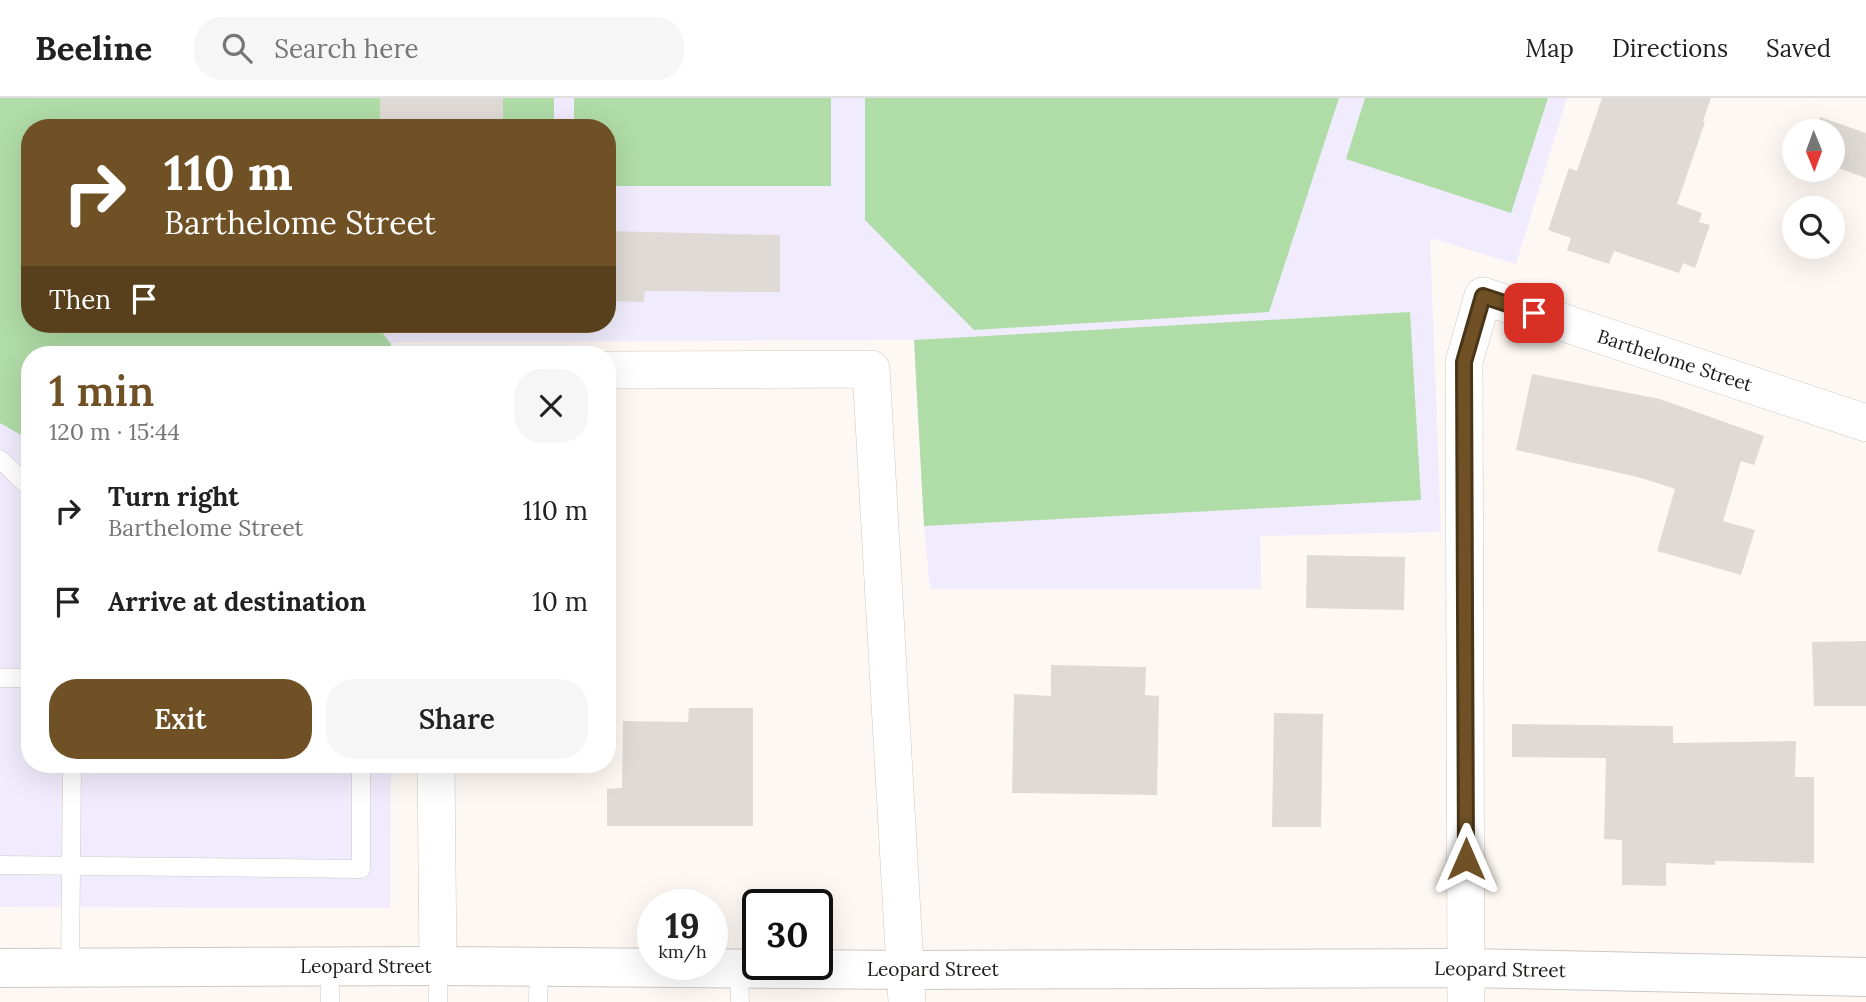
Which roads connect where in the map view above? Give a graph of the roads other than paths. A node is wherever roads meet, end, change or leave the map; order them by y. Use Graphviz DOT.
graph roads {
  1 [pos="616,370"];
  2 [pos="1866,424"];
  3 [pos="0,459"];
  4 [pos="21,479"];
  5 [pos="0,678"];
  6 [pos="21,678"];
  7 [pos="72,773"];
  8 [pos="361,773"];
  9 [pos="436,773"];
  10 [pos="0,865"];
  11 [pos="70,865"];
  12 [pos="0,968"];
  13 [pos="70,968"];
  14 [pos="1866,977"];
  15 [pos="330,984"];
  16 [pos="438,984"];
  17 [pos="539,984"];
  18 [pos="739,985"];
  19 [pos="1466,985"];
  20 [pos="907,986"];
  1 -- 20 [label="street"];
  2 -- 19 [label="street, Barthelome Street"];
  3 -- 4 [label="lane"];
  5 -- 6 [label="lane"];
  7 -- 11 [label="lane"];
  8 -- 11 [label="lane"];
  9 -- 16 [label="street"];
  10 -- 11 [label="lane"];
  11 -- 13 [label="lane"];
  12 -- 13 [label="main road, Leopard Street"];
  13 -- 15 [label="main road, Leopard Street"];
  14 -- 19 [label="main road, Leopard Street"];
  15 -- 16 [label="main road, Leopard Street"];
  16 -- 17 [label="main road, Leopard Street"];
  17 -- 18 [label="main road, Leopard Street"];
  18 -- 20 [label="main road, Leopard Street"];
  19 -- 20 [label="main road, Leopard Street"];
}
